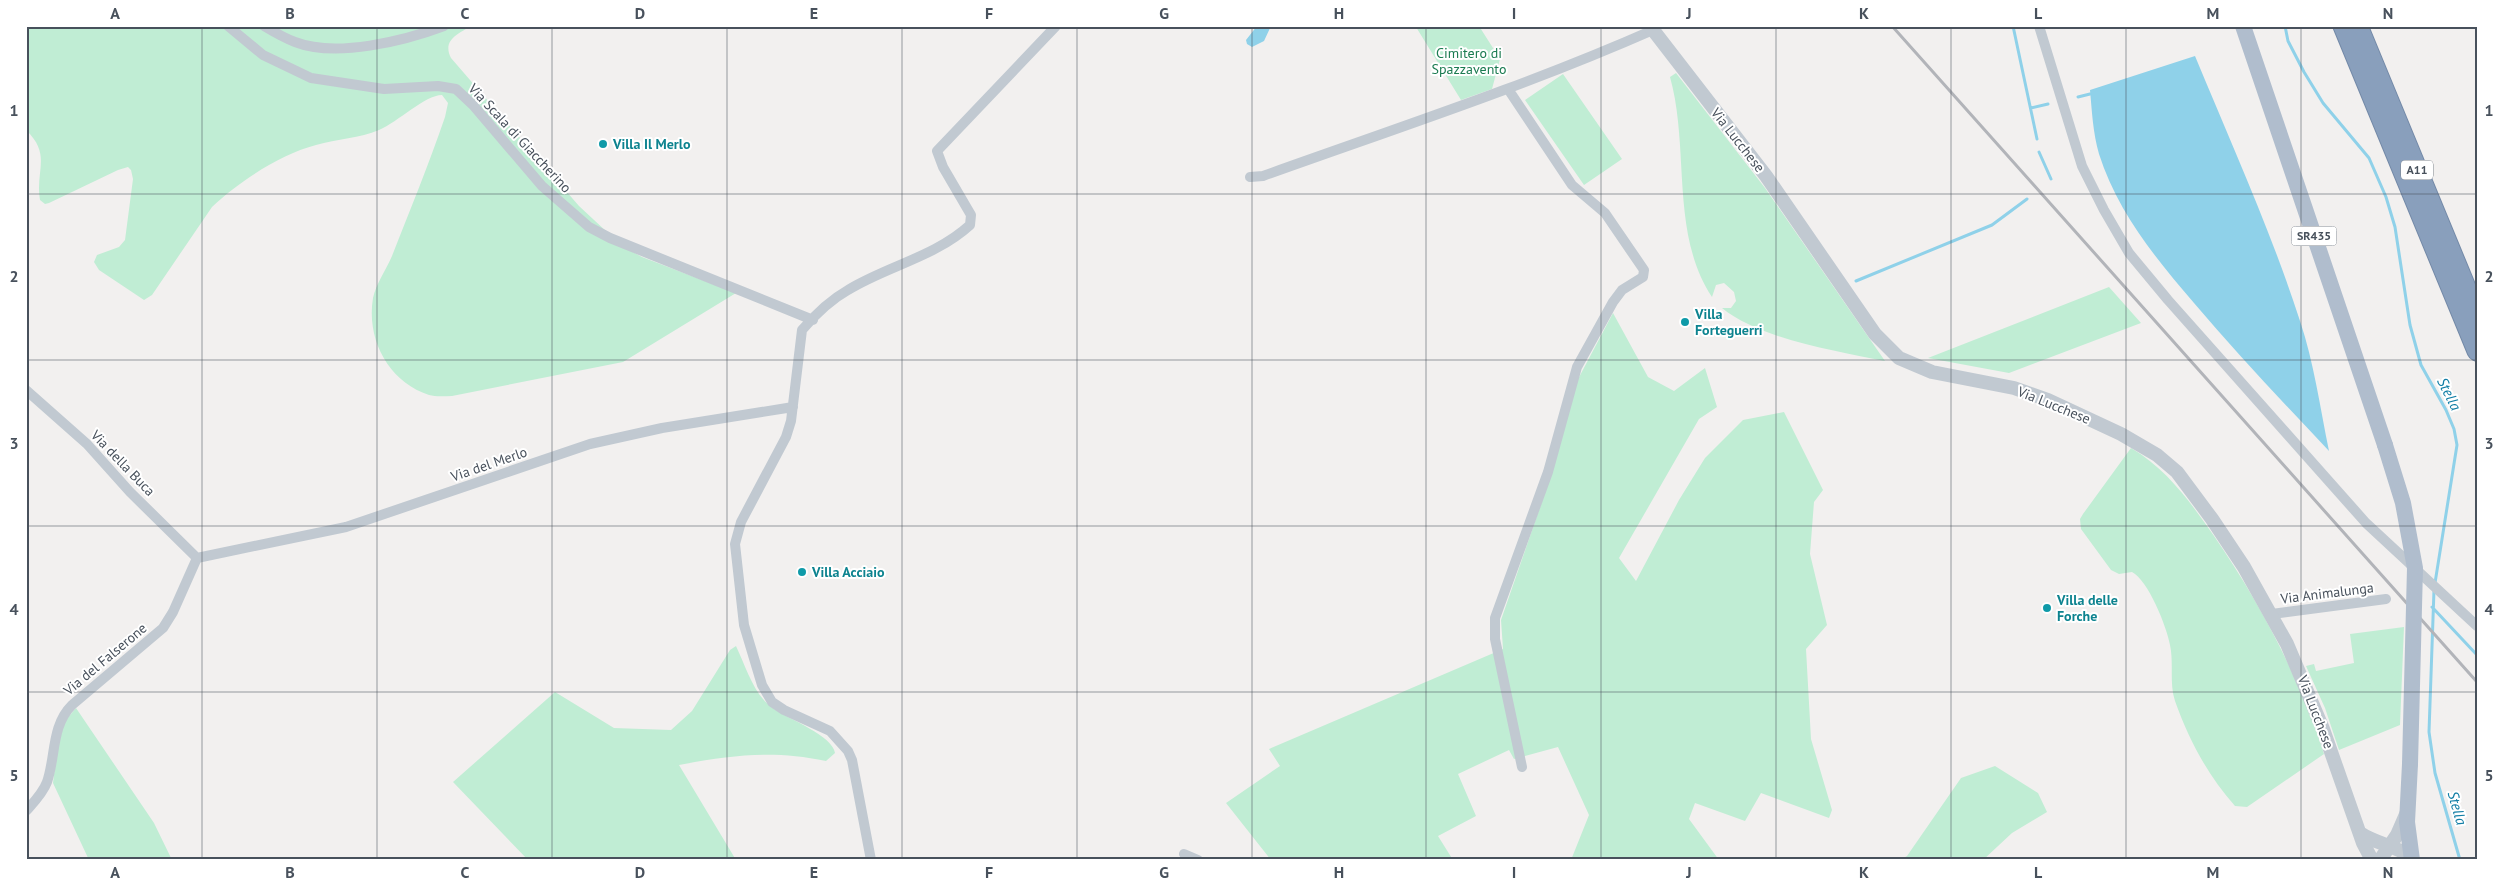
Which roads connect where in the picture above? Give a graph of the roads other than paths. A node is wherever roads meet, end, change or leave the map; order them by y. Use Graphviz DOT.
graph roads {
  1 [pos="228,26"];
  2 [pos="264,26"];
  3 [pos="444,26"];
  4 [pos="1056,26"];
  5 [pos="2040,26"];
  6 [pos="2243,26"];
  7 [pos="2343,26"];
  8 [pos="2358,26"];
  9 [pos="1652,28"];
  10 [pos="1508,89"];
  11 [pos="1250,177"];
  12 [pos="2477,314"];
  13 [pos="813,320"];
  14 [pos="2477,351"];
  15 [pos="26,390"];
  16 [pos="792,407"];
  17 [pos="197,558"];
  18 [pos="2386,599"];
  19 [pos="2272,614"];
  20 [pos="2477,626"];
  21 [pos="1522,767"];
  22 [pos="26,811"];
  23 [pos="2407,811"];
  24 [pos="2360,833"];
  25 [pos="2389,845"];
  26 [pos="1184,854"];
  27 [pos="2410,859"];
  28 [pos="871,860"];
  29 [pos="1198,860"];
  30 [pos="2372,860"];
  31 [pos="2380,860"];
  1 -- 13 [label="street, Via Scala di Giaccherino"];
  2 -- 3 [label="street"];
  4 -- 13 [label="street"];
  5 -- 20 [label="street"];
  6 -- 23 [label="main road, SR435, bridge"];
  7 -- 14 [label="highway, A11"];
  8 -- 12 [label="highway, A11"];
  9 -- 10 [label="street"];
  9 -- 19 [label="street, Via Lucchese"];
  10 -- 11 [label="street"];
  10 -- 21 [label="street"];
  13 -- 16 [label="street"];
  15 -- 17 [label="street, Via della Buca"];
  16 -- 17 [label="street, Via del Merlo"];
  16 -- 28 [label="street"];
  17 -- 22 [label="street, Via del Falserone"];
  18 -- 19 [label="street, Via Animalunga"];
  19 -- 24 [label="street, Via Lucchese"];
  23 -- 25 [label="street"];
  23 -- 27 [label="main road, SR435"];
  24 -- 25 [label="street"];
  24 -- 30 [label="street, Via Lucchese"];
  25 -- 27 [label="street"];
  25 -- 31 [label="street"];
  26 -- 29 [label="street"];
}
